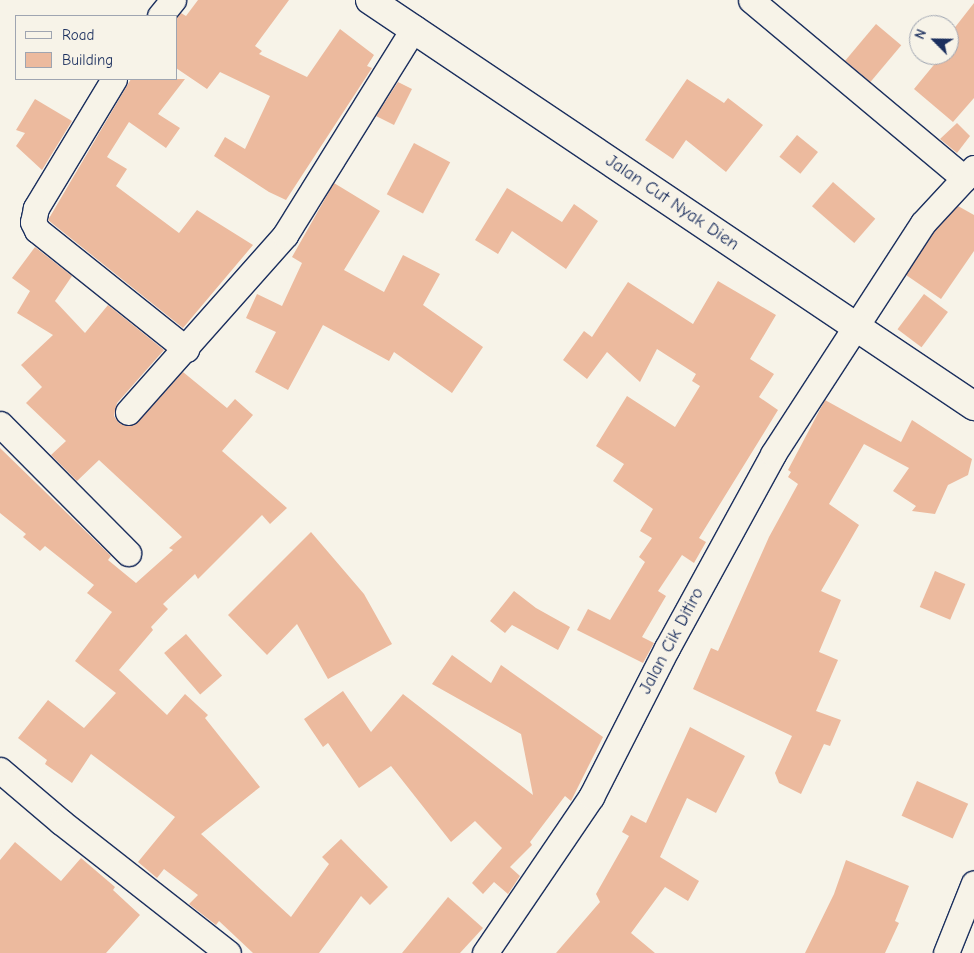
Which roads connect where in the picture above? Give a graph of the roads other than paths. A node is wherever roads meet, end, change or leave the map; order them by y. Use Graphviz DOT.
graph roads {
  1 [pos="172,0"];
  2 [pos="370,0"];
  3 [pos="751,0"];
  4 [pos="161,15"];
  5 [pos="414,28"];
  6 [pos="113,80"];
  7 [pos="969,173"];
  8 [pos="855,325"];
  9 [pos="186,349"];
  10 [pos="974,406"];
  11 [pos="128,412"];
  12 [pos="0,424"];
  13 [pos="128,554"];
  14 [pos="0,770"];
  15 [pos="974,883"];
  16 [pos="228,953"];
  17 [pos="485,953"];
  18 [pos="946,953"];
  1 -- 4 [label="street"];
  2 -- 5 [label="main road, Jalan Cut Nyak Dien"];
  3 -- 7 [label="street"];
  5 -- 8 [label="main road, Jalan Cut Nyak Dien"];
  5 -- 9 [label="street"];
  6 -- 9 [label="street"];
  7 -- 8 [label="street, Jalan Cik Ditiro"];
  8 -- 10 [label="main road, Jalan Cut Nyak Dien"];
  8 -- 17 [label="street, Jalan Cik Ditiro"];
  9 -- 11 [label="street"];
  12 -- 13 [label="street"];
  14 -- 16 [label="street"];
  15 -- 18 [label="street"];
}
